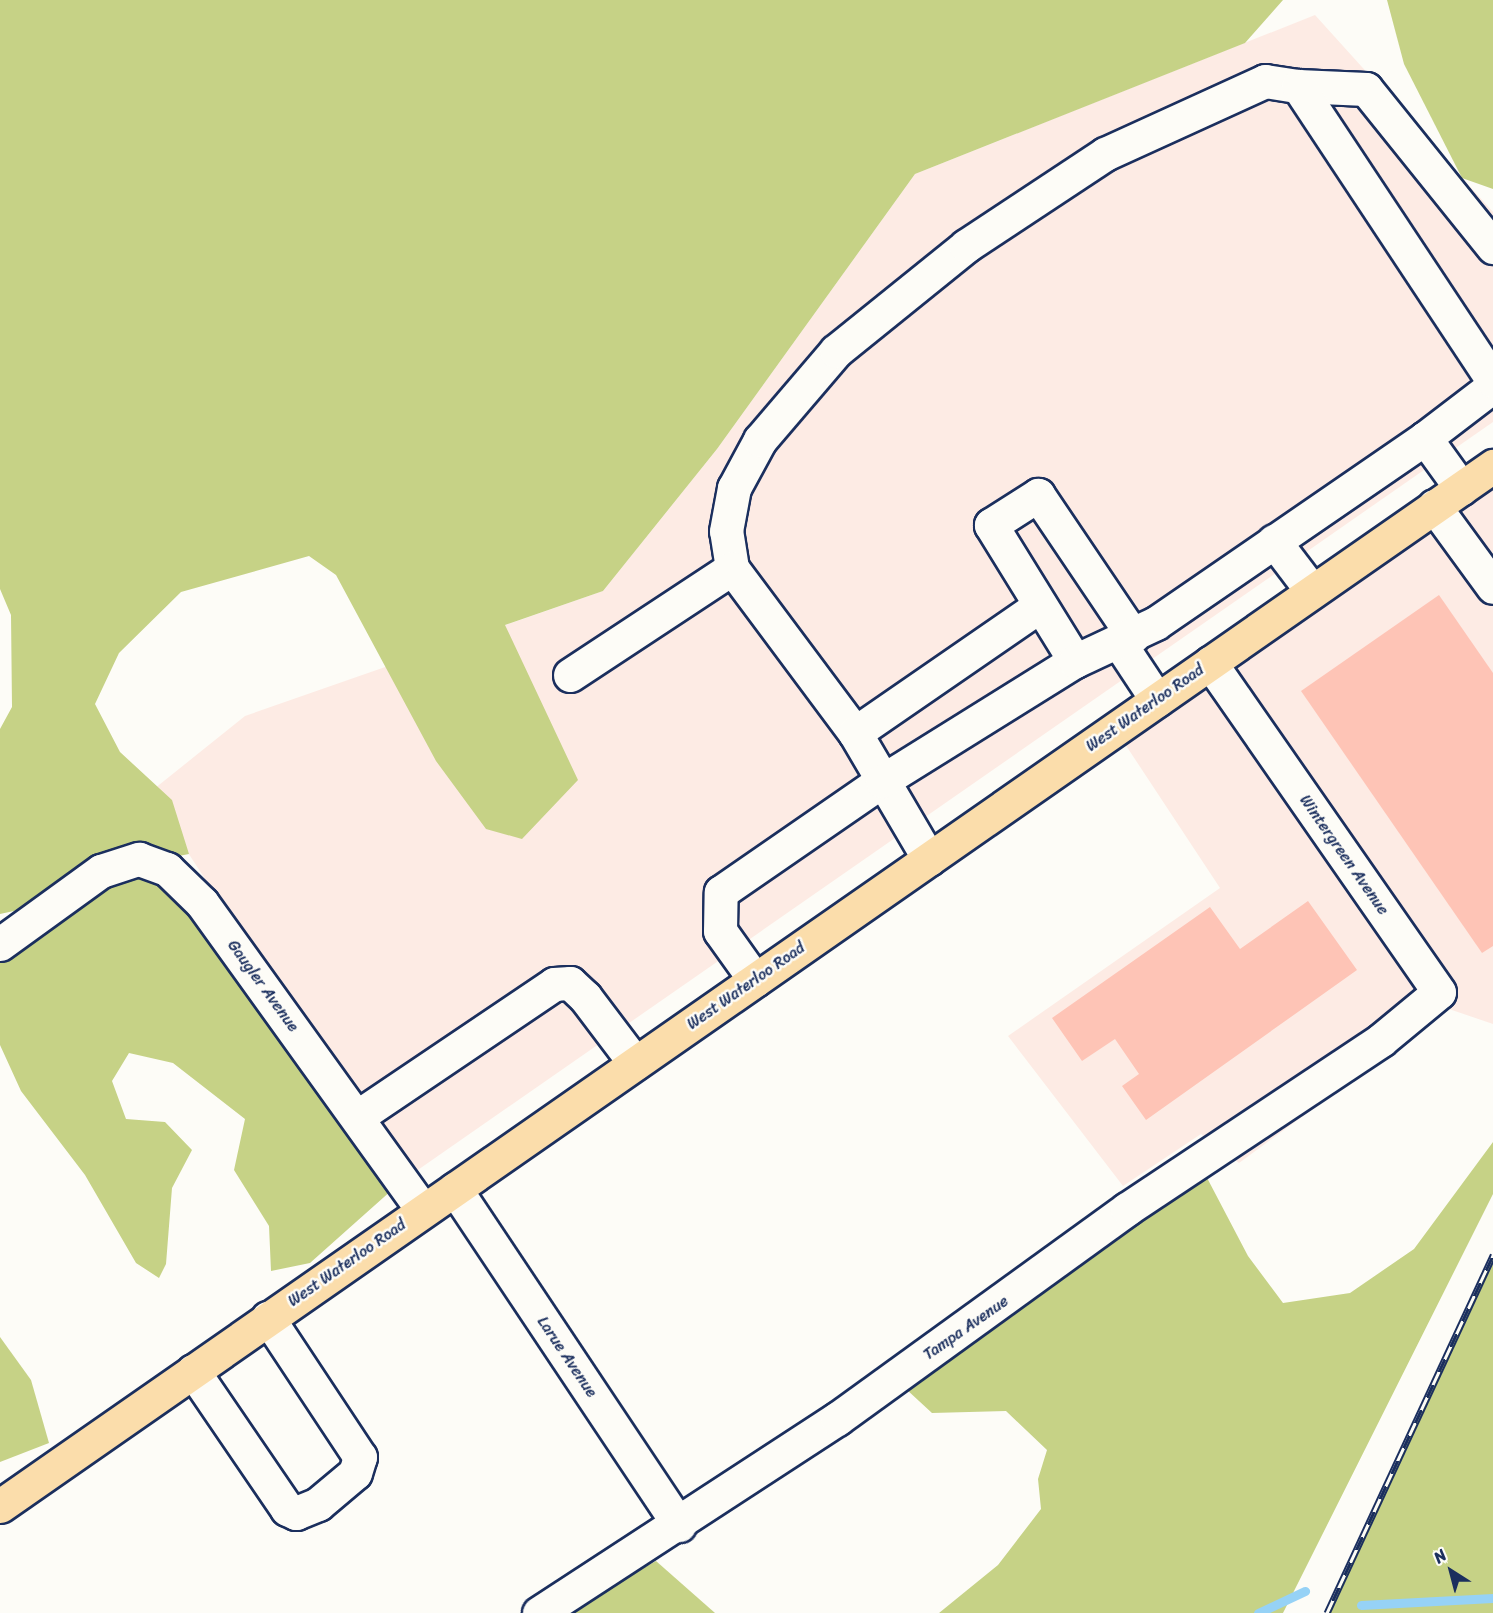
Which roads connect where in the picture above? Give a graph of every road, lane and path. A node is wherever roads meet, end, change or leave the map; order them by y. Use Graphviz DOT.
graph roads {
  1 [pos="1298,86"];
  2 [pos="1493,247"];
  3 [pos="1493,381"];
  4 [pos="1493,386"];
  5 [pos="1425,438"];
  6 [pos="1493,466"];
  7 [pos="1448,497"];
  8 [pos="1274,541"];
  9 [pos="732,568"];
  10 [pos="1493,587"];
  11 [pos="1312,591"];
  12 [pos="1039,606"];
  13 [pos="1126,640"];
  14 [pos="1075,661"];
  15 [pos="1210,663"];
  16 [pos="570,675"];
  17 [pos="1157,700"];
  18 [pos="855,733"];
  19 [pos="882,781"];
  20 [pos="929,859"];
  21 [pos="0,944"];
  22 [pos="755,980"];
  23 [pos="1389,1034"];
  24 [pos="635,1063"];
  25 [pos="357,1117"];
  26 [pos="455,1189"];
  27 [pos="423,1210"];
  28 [pos="268,1318"];
  29 [pos="193,1371"];
  30 [pos="0,1506"];
  31 [pos="679,1525"];
  32 [pos="539,1613"];
  1 -- 2 [label="street"];
  1 -- 3 [label="street"];
  1 -- 9 [label="street"];
  4 -- 5 [label="street"];
  5 -- 7 [label="street"];
  5 -- 8 [label="street"];
  6 -- 7 [label="main road, West Waterloo Road"];
  7 -- 10 [label="street"];
  7 -- 11 [label="main road, West Waterloo Road"];
  8 -- 11 [label="street"];
  8 -- 13 [label="street"];
  9 -- 16 [label="street"];
  9 -- 18 [label="street"];
  11 -- 15 [label="main road, West Waterloo Road"];
  12 -- 13 [label="street"];
  12 -- 14 [label="street"];
  12 -- 18 [label="street"];
  13 -- 14 [label="street"];
  13 -- 17 [label="street"];
  14 -- 19 [label="street"];
  15 -- 17 [label="main road, West Waterloo Road"];
  15 -- 23 [label="street, Wintergreen Avenue"];
  17 -- 20 [label="main road, West Waterloo Road"];
  18 -- 19 [label="street"];
  19 -- 20 [label="street"];
  19 -- 22 [label="street"];
  20 -- 22 [label="main road, West Waterloo Road"];
  21 -- 25 [label="street, Gaugler Avenue"];
  22 -- 24 [label="main road, West Waterloo Road"];
  23 -- 31 [label="street, Tampa Avenue"];
  24 -- 25 [label="street"];
  24 -- 26 [label="main road, West Waterloo Road"];
  25 -- 27 [label="street, Gaugler Avenue"];
  26 -- 27 [label="main road, West Waterloo Road"];
  26 -- 31 [label="street, Larue Avenue"];
  27 -- 28 [label="main road, West Waterloo Road"];
  28 -- 29 [label="main road, West Waterloo Road"];
  28 -- 29 [label="street"];
  29 -- 30 [label="main road, West Waterloo Road"];
  31 -- 32 [label="street, Tampa Avenue"];
}
